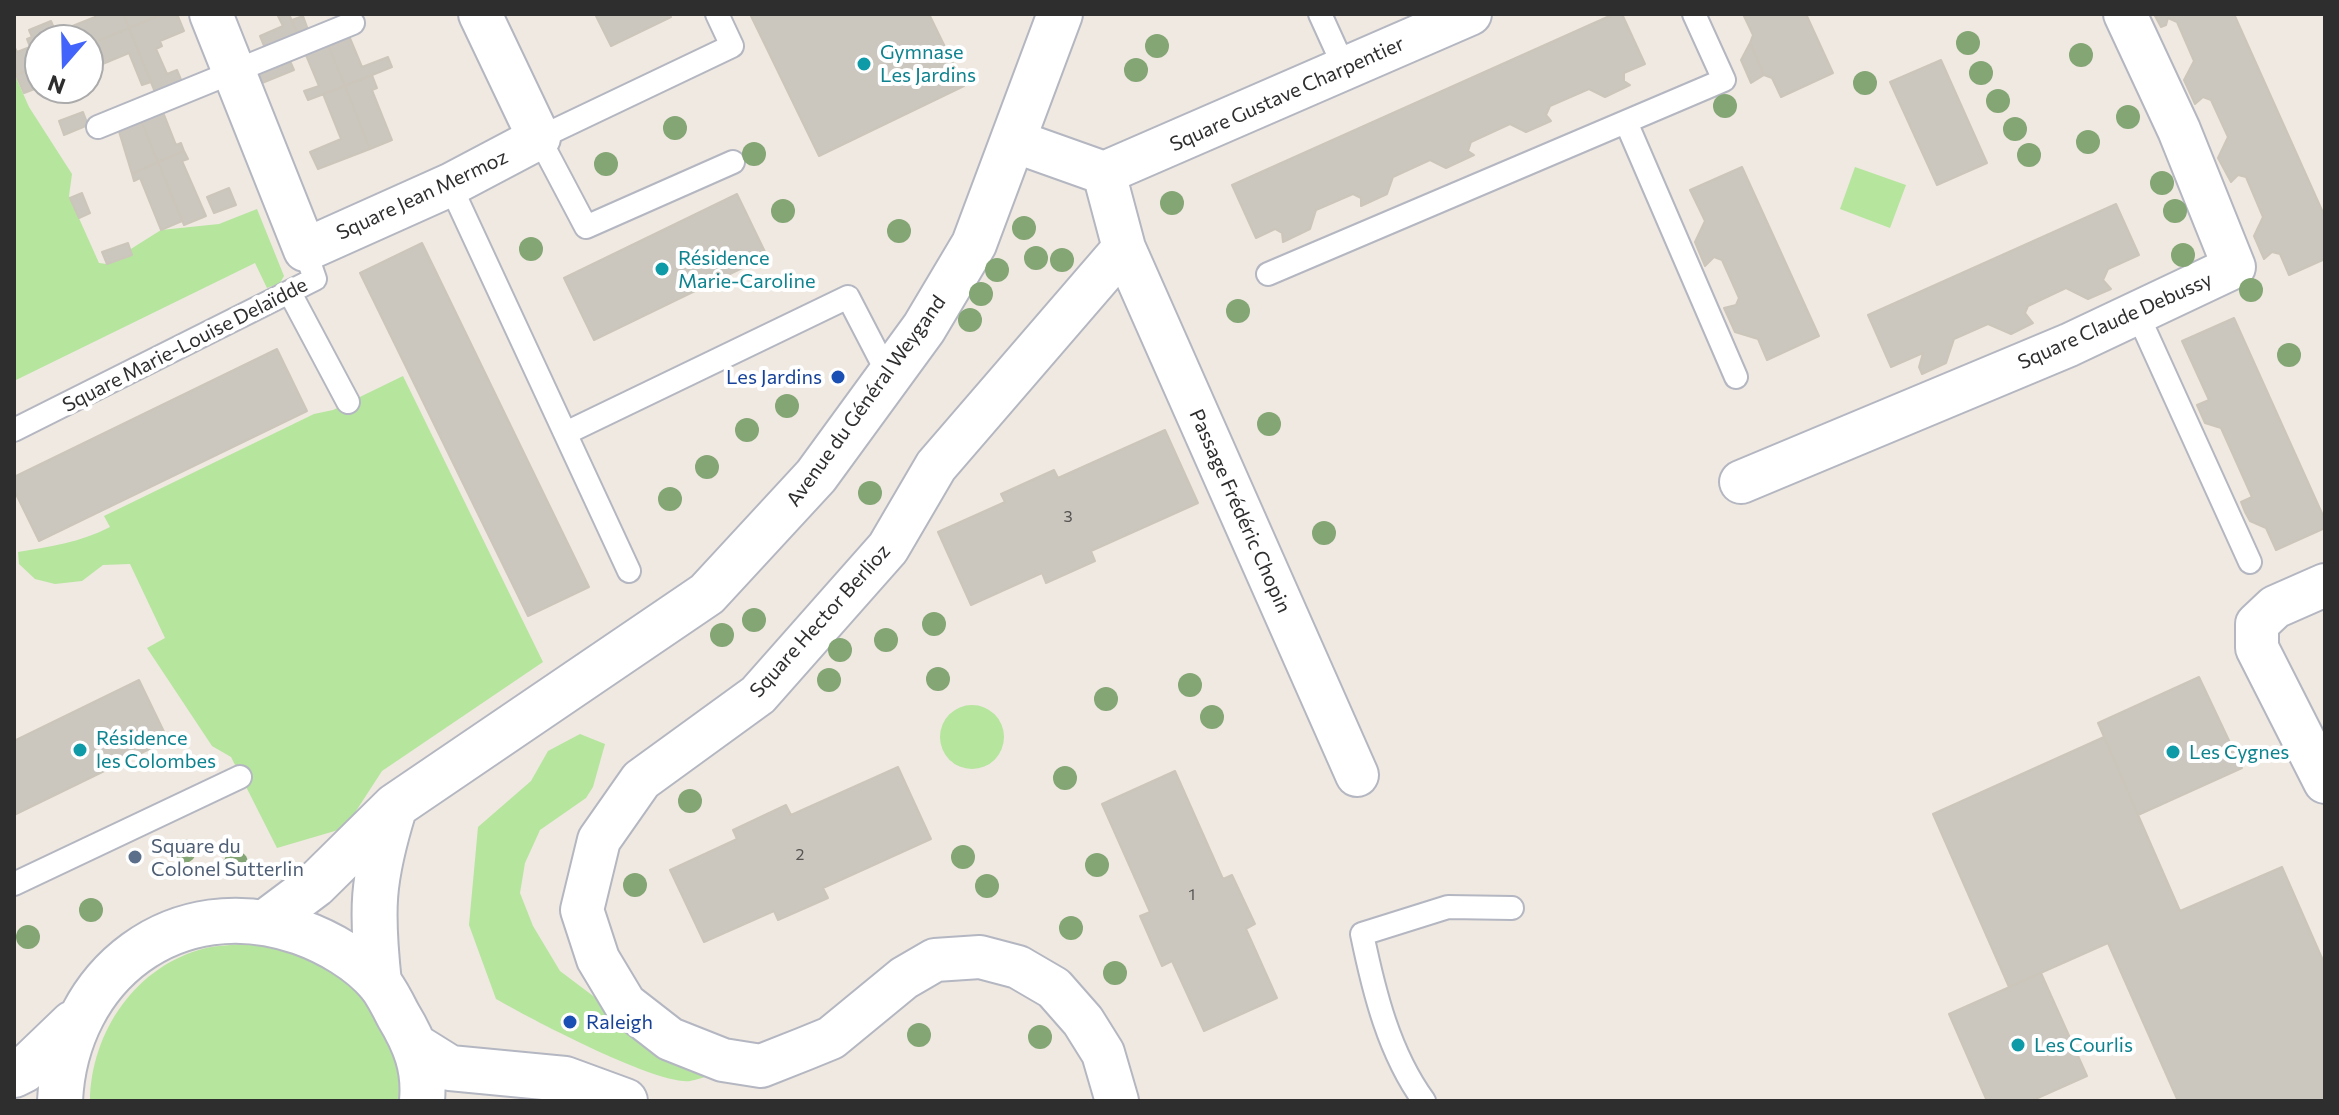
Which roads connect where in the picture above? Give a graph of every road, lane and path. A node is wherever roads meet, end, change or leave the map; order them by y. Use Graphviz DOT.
graph roads {
  1 [pos="211,14"];
  2 [pos="480,14"];
  3 [pos="717,14"];
  4 [pos="1060,14"];
  5 [pos="1320,14"];
  6 [pos="1470,14"];
  7 [pos="1694,14"];
  8 [pos="2125,14"];
  9 [pos="353,23"];
  10 [pos="1345,69"];
  11 [pos="234,72"];
  12 [pos="1626,122"];
  13 [pos="98,127"];
  14 [pos="539,138"];
  15 [pos="1014,141"];
  16 [pos="733,162"];
  17 [pos="1104,173"];
  18 [pos="450,185"];
  19 [pos="1124,248"];
  20 [pos="305,250"];
  21 [pos="1268,274"];
  22 [pos="290,293"];
  23 [pos="2137,313"];
  24 [pos="889,376"];
  25 [pos="1736,377"];
  26 [pos="348,402"];
  27 [pos="14,430"];
  28 [pos="566,433"];
  29 [pos="1741,482"];
  30 [pos="2250,562"];
  31 [pos="629,571"];
  32 [pos="2325,585"];
  33 [pos="1357,775"];
  34 [pos="240,777"];
  35 [pos="2325,782"];
  36 [pos="395,806"];
  37 [pos="14,884"];
  38 [pos="1512,908"];
  39 [pos="267,921"];
  40 [pos="379,983"];
  41 [pos="78,1019"];
  42 [pos="418,1048"];
  43 [pos="14,1075"];
  44 [pos="60,1101"];
  45 [pos="422,1101"];
  46 [pos="625,1101"];
  47 [pos="1117,1101"];
  48 [pos="1424,1101"];
  1 -- 11 [label="street, Square Marie-Louise Delaïdde"];
  2 -- 14 [label="street"];
  3 -- 14 [label="lane"];
  4 -- 15 [label="street, Avenue du Général Weygand"];
  5 -- 10 [label="lane"];
  6 -- 10 [label="street, Square Gustave Charpentier"];
  7 -- 12 [label="lane"];
  8 -- 23 [label="street, Square Claude Debussy"];
  9 -- 11 [label="lane"];
  10 -- 17 [label="street, Square Gustave Charpentier"];
  11 -- 13 [label="lane"];
  11 -- 20 [label="street, Square Marie-Louise Delaïdde"];
  12 -- 21 [label="lane"];
  12 -- 25 [label="lane"];
  14 -- 16 [label="lane"];
  14 -- 18 [label="street, Square Jean Mermoz"];
  15 -- 17 [label="street"];
  15 -- 24 [label="street, Avenue du Général Weygand"];
  17 -- 19 [label="street, Passage Frédéric Chopin"];
  18 -- 20 [label="street, Square Jean Mermoz"];
  18 -- 28 [label="lane"];
  19 -- 33 [label="street, Passage Frédéric Chopin"];
  19 -- 47 [label="street, Square Hector Berlioz"];
  20 -- 22 [label="lane, Square Marie-Louise Delaïdde"];
  22 -- 26 [label="lane"];
  22 -- 27 [label="lane, Square Marie-Louise Delaïdde"];
  23 -- 29 [label="street, Square Claude Debussy"];
  23 -- 30 [label="lane"];
  24 -- 28 [label="lane"];
  24 -- 36 [label="street, Avenue du Général Weygand"];
  28 -- 31 [label="lane"];
  32 -- 35 [label="street"];
  34 -- 37 [label="lane"];
  36 -- 39 [label="street, Avenue du Général Weygand"];
  36 -- 40 [label="street"];
  38 -- 48 [label="lane"];
  39 -- 40 [label="street"];
  39 -- 41 [label="street"];
  40 -- 42 [label="street"];
  41 -- 43 [label="street"];
  41 -- 44 [label="street"];
  42 -- 45 [label="street"];
  42 -- 46 [label="street"];
}
